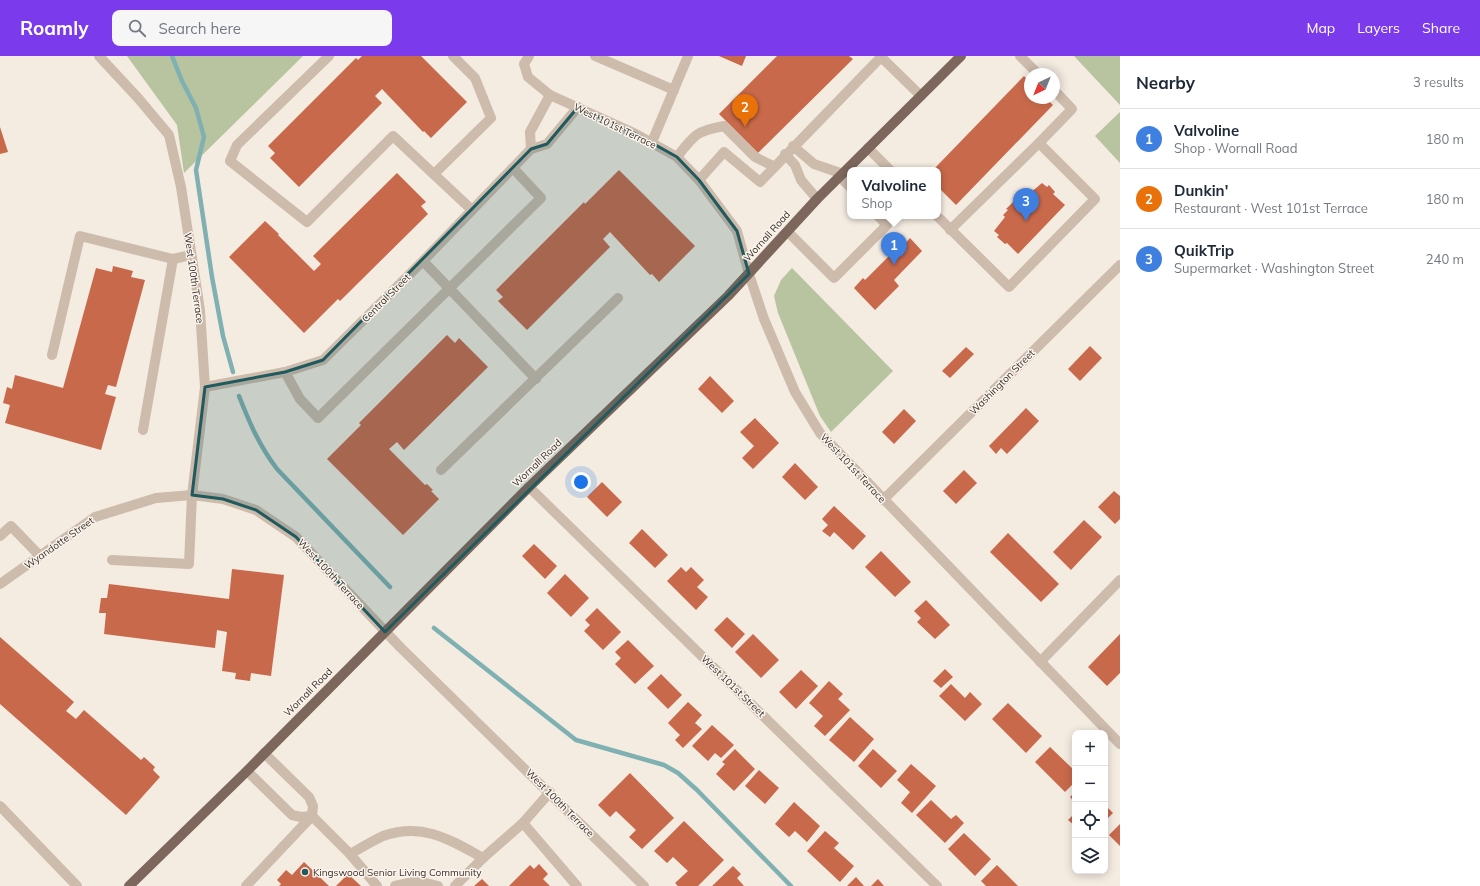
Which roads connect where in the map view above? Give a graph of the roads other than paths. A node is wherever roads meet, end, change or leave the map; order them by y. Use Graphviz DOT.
graph roads {
  1 [pos="99,56"];
  2 [pos="329,56"];
  3 [pos="453,56"];
  4 [pos="529,56"];
  5 [pos="595,56"];
  6 [pos="688,56"];
  7 [pos="961,56"];
  8 [pos="1020,56"];
  9 [pos="880,57"];
  10 [pos="1032,68"];
  11 [pos="674,90"];
  12 [pos="550,95"];
  13 [pos="921,96"];
  14 [pos="1060,96"];
  15 [pos="578,107"];
  16 [pos="652,142"];
  17 [pos="1039,143"];
  18 [pos="793,146"];
  19 [pos="868,148"];
  20 [pos="531,149"];
  21 [pos="785,154"];
  22 [pos="677,157"];
  23 [pos="773,166"];
  24 [pos="849,167"];
  25 [pos="887,167"];
  26 [pos="513,168"];
  27 [pos="847,169"];
  28 [pos="434,174"];
  29 [pos="841,175"];
  30 [pos="699,180"];
  31 [pos="847,183"];
  32 [pos="817,199"];
  33 [pos="472,210"];
  34 [pos="881,219"];
  35 [pos="940,219"];
  36 [pos="950,230"];
  37 [pos="788,232"];
  38 [pos="191,255"];
  39 [pos="173,259"];
  40 [pos="423,261"];
  41 [pos="1120,265"];
  42 [pos="749,274"];
  43 [pos="450,288"];
  44 [pos="618,298"];
  45 [pos="52,355"];
  46 [pos="285,372"];
  47 [pos="536,379"];
  48 [pos="205,387"];
  49 [pos="143,430"];
  50 [pos="441,470"];
  51 [pos="529,487"];
  52 [pos="192,495"];
  53 [pos="883,500"];
  54 [pos="0,536"];
  55 [pos="40,556"];
  56 [pos="112,560"];
  57 [pos="1120,580"];
  58 [pos="0,584"];
  59 [pos="385,632"];
  60 [pos="1040,662"];
  61 [pos="1120,744"];
  62 [pos="264,753"];
  63 [pos="247,771"];
  64 [pos="550,792"];
  65 [pos="0,806"];
  66 [pos="312,816"];
  67 [pos="523,823"];
  68 [pos="350,854"];
  69 [pos="483,858"];
  70 [pos="75,885"];
  71 [pos="129,886"];
  72 [pos="246,886"];
  73 [pos="377,886"];
  74 [pos="395,886"];
  75 [pos="438,886"];
  76 [pos="456,886"];
  77 [pos="577,886"];
  78 [pos="644,886"];
  79 [pos="937,886"];
  1 -- 38 [label="street, West 100th Terrace"];
  2 -- 28 [label="street"];
  3 -- 28 [label="street"];
  4 -- 12 [label="street, West 101st Terrace"];
  5 -- 11 [label="street"];
  6 -- 11 [label="street"];
  7 -- 13 [label="main road, Wornall Road"];
  8 -- 10 [label="street"];
  9 -- 13 [label="street"];
  9 -- 18 [label="street"];
  11 -- 16 [label="street"];
  12 -- 15 [label="street, West 101st Terrace"];
  12 -- 20 [label="street"];
  13 -- 19 [label="main road, Wornall Road"];
  14 -- 17 [label="street"];
  15 -- 16 [label="street, West 101st Terrace"];
  15 -- 20 [label="street, Central Street"];
  16 -- 22 [label="street, West 101st Terrace"];
  17 -- 36 [label="street"];
  17 -- 36 [label="street"];
  18 -- 21 [label="street"];
  18 -- 29 [label="street"];
  19 -- 24 [label="main road, Wornall Road"];
  19 -- 25 [label="street"];
  20 -- 26 [label="street, Central Street"];
  21 -- 23 [label="street"];
  21 -- 32 [label="street"];
  22 -- 23 [label="street"];
  22 -- 30 [label="street, West 101st Terrace"];
  23 -- 30 [label="street"];
  26 -- 33 [label="street, Central Street"];
  26 -- 43 [label="street"];
  27 -- 29 [label="main road, Wornall Road"];
  28 -- 33 [label="street"];
  29 -- 31 [label="street"];
  29 -- 32 [label="main road, Wornall Road"];
  30 -- 42 [label="street, West 101st Terrace"];
  32 -- 37 [label="main road, Wornall Road"];
  33 -- 40 [label="street, Central Street"];
  34 -- 37 [label="street"];
  35 -- 36 [label="street"];
  37 -- 42 [label="main road, Wornall Road"];
  38 -- 39 [label="street"];
  38 -- 48 [label="street, West 100th Terrace"];
  39 -- 45 [label="street"];
  39 -- 49 [label="street"];
  40 -- 43 [label="street"];
  40 -- 46 [label="street, Central Street"];
  41 -- 53 [label="street, Washington Street"];
  42 -- 51 [label="main road, Wornall Road"];
  42 -- 53 [label="street, West 101st Terrace"];
  43 -- 46 [label="street"];
  43 -- 47 [label="street"];
  44 -- 47 [label="street"];
  46 -- 48 [label="street, Central Street"];
  47 -- 50 [label="street"];
  48 -- 52 [label="street, West 100th Terrace"];
  51 -- 59 [label="main road, Wornall Road"];
  51 -- 79 [label="street, West 101st Street"];
  52 -- 55 [label="street, Wyandotte Street"];
  52 -- 56 [label="street"];
  52 -- 59 [label="street, West 100th Terrace"];
  53 -- 60 [label="street, West 101st Terrace"];
  54 -- 55 [label="street"];
  55 -- 58 [label="street, Wyandotte Street"];
  57 -- 60 [label="street"];
  59 -- 62 [label="main road, Wornall Road"];
  59 -- 64 [label="street, West 100th Terrace"];
  60 -- 61 [label="street, West 101st Terrace"];
  62 -- 63 [label="main road, Wornall Road"];
  62 -- 66 [label="street"];
  63 -- 66 [label="street"];
  63 -- 71 [label="main road, Wornall Road"];
  64 -- 67 [label="street"];
  64 -- 78 [label="street, West 100th Terrace"];
  65 -- 70 [label="street"];
  66 -- 68 [label="street"];
  66 -- 72 [label="street"];
  67 -- 69 [label="street"];
  67 -- 77 [label="street"];
  68 -- 69 [label="street"];
  68 -- 73 [label="street"];
  69 -- 76 [label="street"];
  74 -- 75 [label="street"];
}
